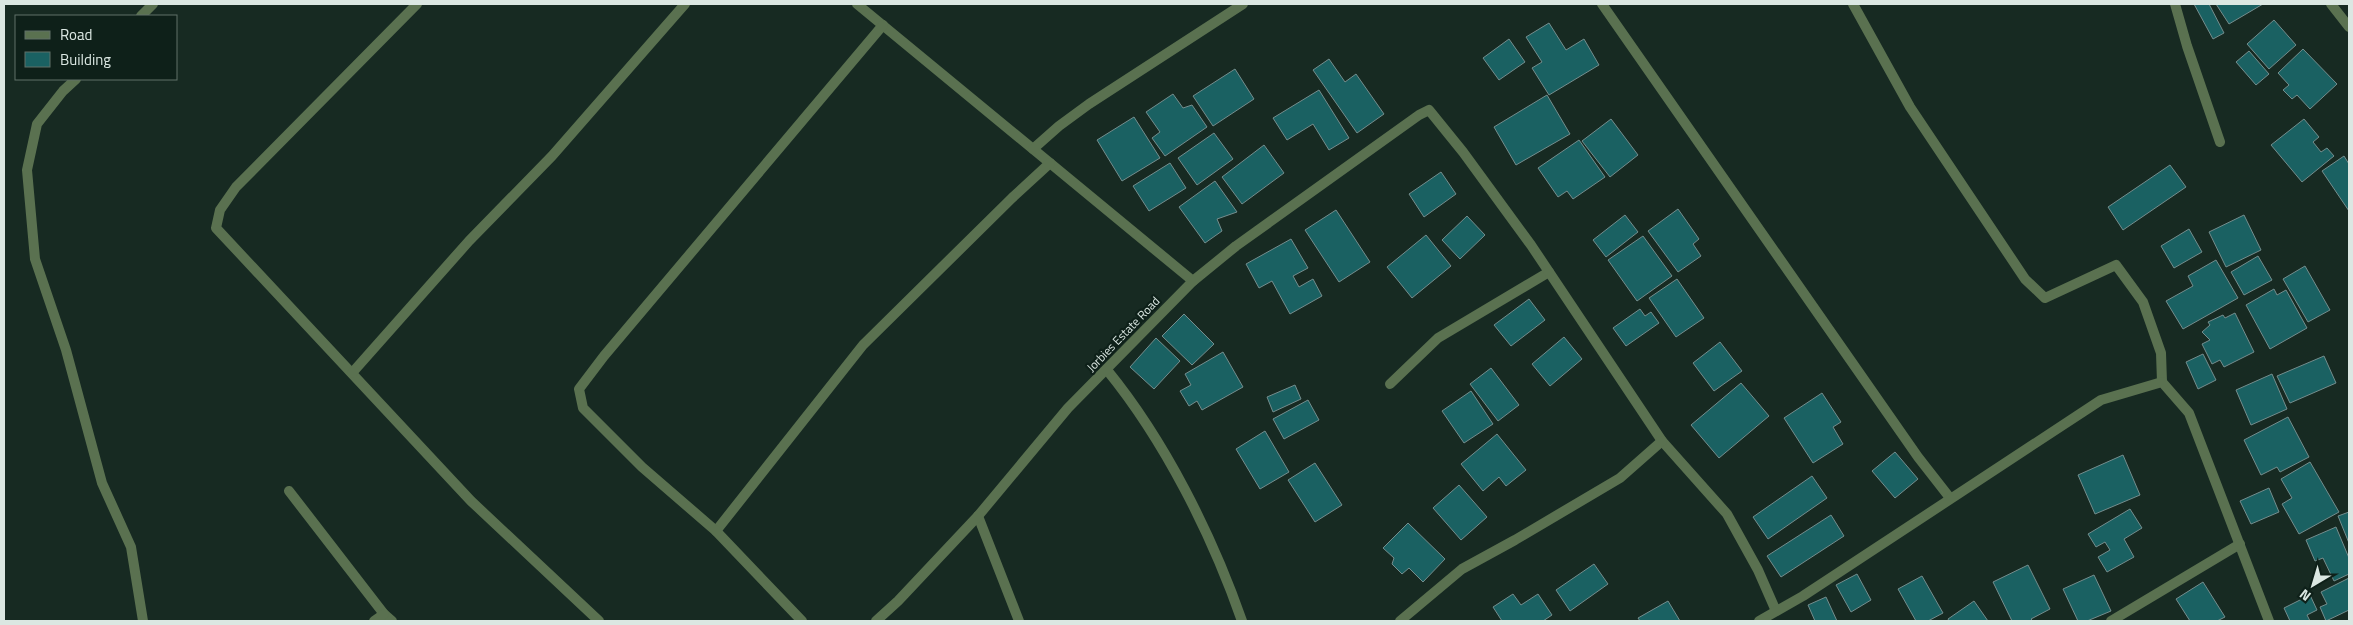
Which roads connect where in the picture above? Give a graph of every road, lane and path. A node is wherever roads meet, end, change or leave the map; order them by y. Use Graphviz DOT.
graph roads {
  1 [pos="152,4"];
  2 [pos="416,4"];
  3 [pos="685,4"];
  4 [pos="857,4"];
  5 [pos="1243,4"];
  6 [pos="1602,4"];
  7 [pos="1853,4"];
  8 [pos="2175,4"];
  9 [pos="2330,4"];
  10 [pos="142,15"];
  11 [pos="883,25"];
  12 [pos="2349,27"];
  13 [pos="75,80"];
  14 [pos="2220,142"];
  15 [pos="1033,149"];
  16 [pos="1050,163"];
  17 [pos="1549,272"];
  18 [pos="1193,281"];
  19 [pos="1107,370"];
  20 [pos="352,373"];
  21 [pos="2162,382"];
  22 [pos="1390,384"];
  23 [pos="1662,440"];
  24 [pos="289,491"];
  25 [pos="1950,498"];
  26 [pos="978,516"];
  27 [pos="716,531"];
  28 [pos="2240,544"];
  29 [pos="1776,611"];
  30 [pos="388,618"];
  31 [pos="143,621"];
  32 [pos="374,621"];
  33 [pos="599,621"];
  34 [pos="802,621"];
  35 [pos="876,621"];
  36 [pos="1019,621"];
  37 [pos="1242,621"];
  38 [pos="1400,621"];
  39 [pos="1759,621"];
  40 [pos="2111,621"];
  41 [pos="2269,621"];
  1 -- 10 [label="street"];
  2 -- 20 [label="street"];
  3 -- 20 [label="street"];
  4 -- 11 [label="street"];
  5 -- 15 [label="street"];
  6 -- 25 [label="street"];
  7 -- 21 [label="street"];
  8 -- 14 [label="street"];
  9 -- 12 [label="street"];
  11 -- 15 [label="street"];
  11 -- 27 [label="street"];
  13 -- 31 [label="street"];
  15 -- 16 [label="street"];
  16 -- 18 [label="street"];
  16 -- 27 [label="street"];
  17 -- 18 [label="street, Jorbies Estate Road"];
  17 -- 22 [label="street"];
  17 -- 23 [label="street"];
  18 -- 19 [label="street, Jorbies Estate Road"];
  19 -- 26 [label="street, Jorbies Estate Road"];
  19 -- 37 [label="street"];
  20 -- 33 [label="street"];
  21 -- 25 [label="street"];
  21 -- 28 [label="street"];
  23 -- 29 [label="street"];
  23 -- 38 [label="street"];
  24 -- 30 [label="street"];
  25 -- 29 [label="street"];
  26 -- 35 [label="street, Jorbies Estate Road"];
  26 -- 36 [label="street"];
  27 -- 34 [label="street"];
  28 -- 40 [label="street"];
  28 -- 41 [label="street"];
  29 -- 39 [label="street"];
  30 -- 32 [label="street"];
}
